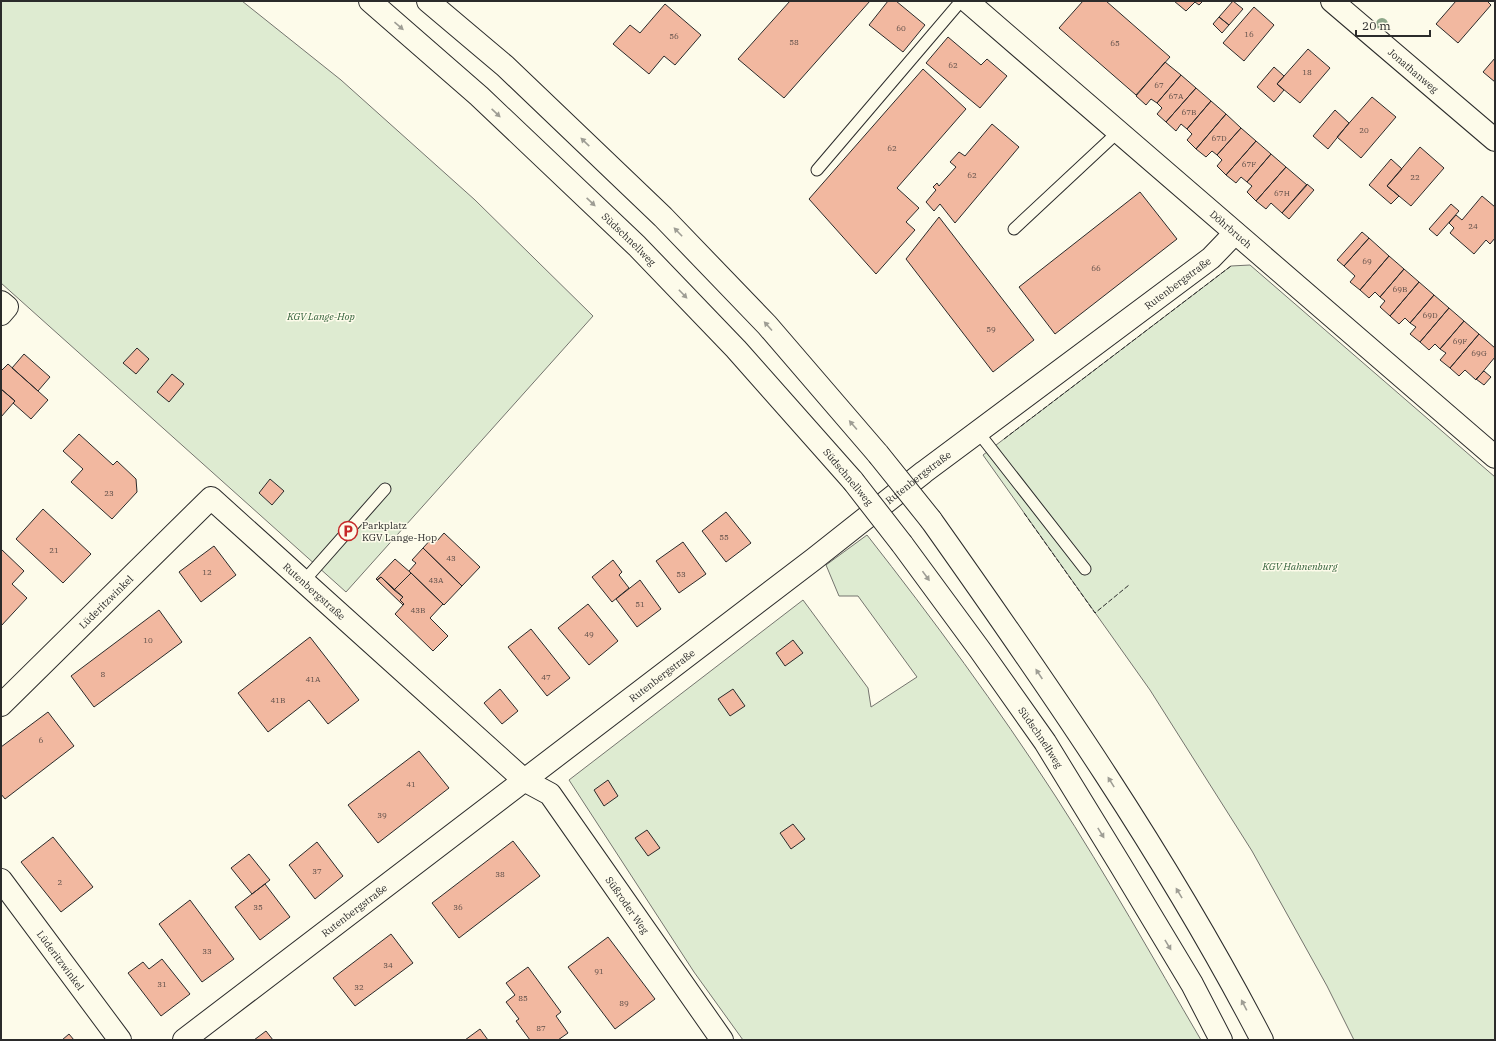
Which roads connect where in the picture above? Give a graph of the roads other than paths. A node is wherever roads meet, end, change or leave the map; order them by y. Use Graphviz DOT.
graph roads {
  1 [pos="370,1"];
  2 [pos="428,1"];
  3 [pos="961,1"];
  4 [pos="967,1"];
  5 [pos="1332,1"];
  6 [pos="1118,132"];
  7 [pos="1495,140"];
  8 [pos="817,170"];
  9 [pos="1014,229"];
  10 [pos="1235,233"];
  11 [pos="978,432"];
  12 [pos="1495,456"];
  13 [pos="385,489"];
  14 [pos="211,498"];
  15 [pos="1085,568"];
  16 [pos="303,582"];
  17 [pos="1,705"];
  18 [pos="524,780"];
  19 [pos="1,880"];
  20 [pos="120,1040"];
  21 [pos="184,1040"];
  22 [pos="722,1040"];
  23 [pos="1221,1040"];
  24 [pos="1262,1040"];
  1 -- 23 [label="main road, Südschnellweg, one-way, bridge"];
  24 -- 2 [label="main road, one-way, bridge"];
  3 -- 8 [label="lane"];
  4 -- 6 [label="main road, Döhrbruch"];
  5 -- 7 [label="main road, Jonathanweg"];
  6 -- 9 [label="lane"];
  6 -- 10 [label="main road, Döhrbruch"];
  10 -- 11 [label="main road, Rutenbergstraße"];
  10 -- 12 [label="main road, Döhrbruch"];
  11 -- 15 [label="lane"];
  11 -- 18 [label="main road, Rutenbergstraße"];
  13 -- 16 [label="lane"];
  14 -- 16 [label="main road, Rutenbergstraße"];
  14 -- 17 [label="main road, Lüderitzwinkel"];
  16 -- 18 [label="main road, Rutenbergstraße"];
  18 -- 21 [label="main road, Rutenbergstraße"];
  18 -- 22 [label="main road, Süßroder Weg"];
  19 -- 20 [label="main road, Lüderitzwinkel"];
}
